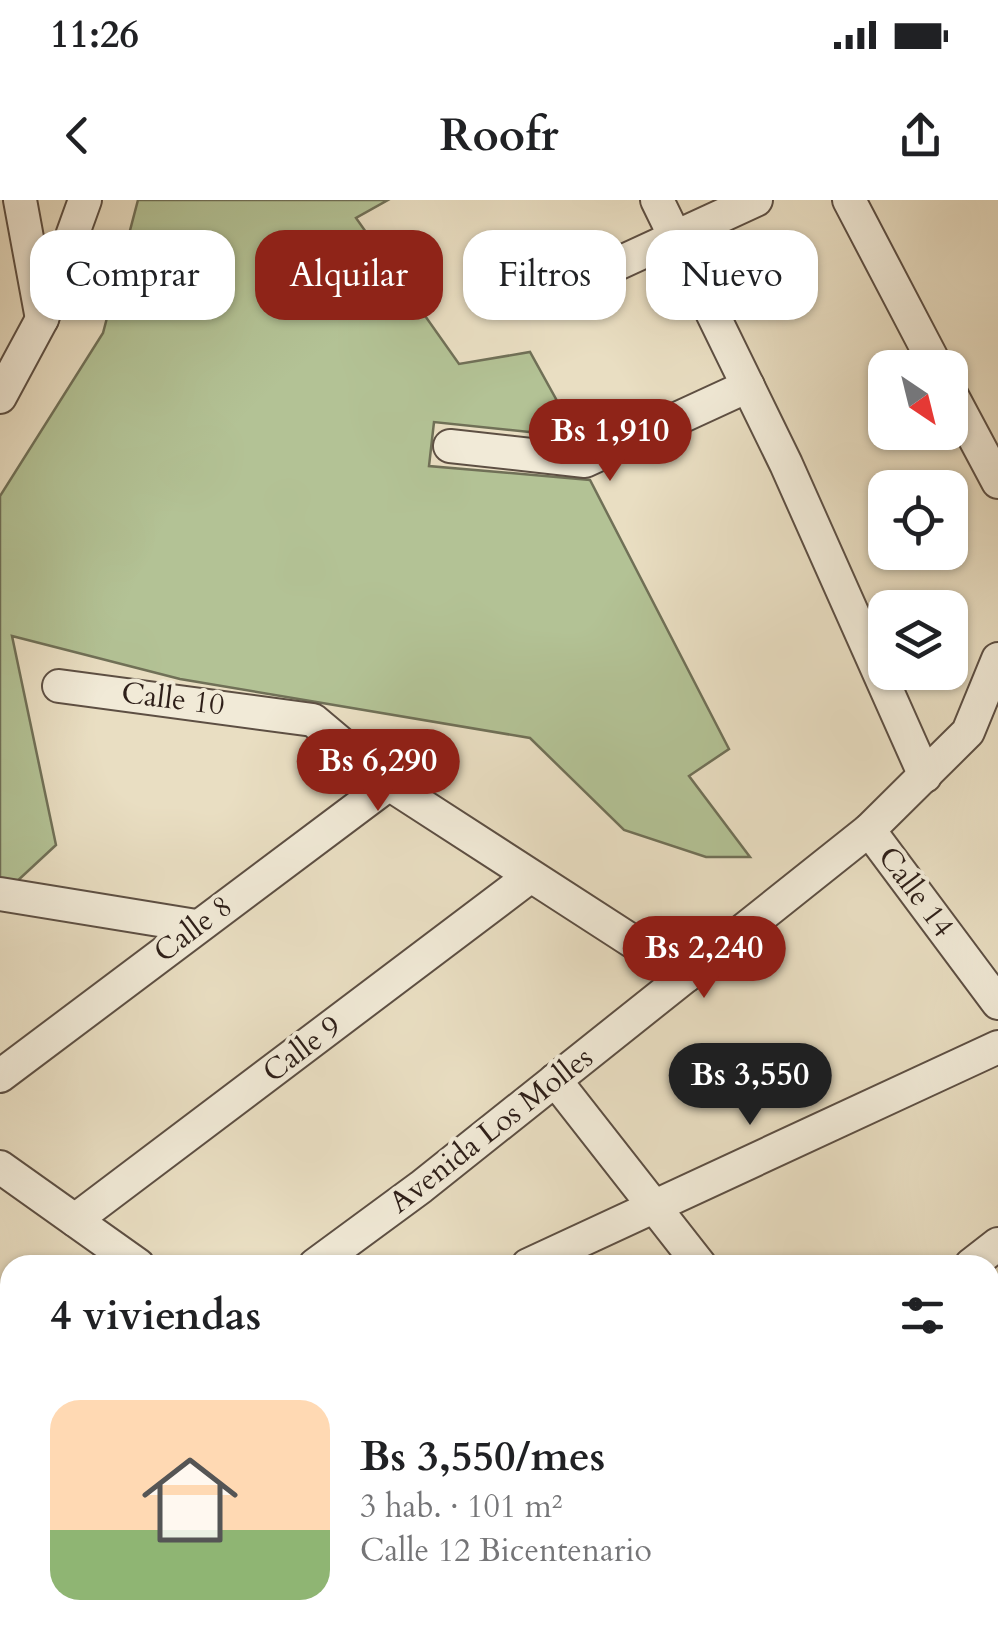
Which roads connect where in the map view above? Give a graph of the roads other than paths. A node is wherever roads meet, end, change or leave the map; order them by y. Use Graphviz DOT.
graph roads {
  1 [pos="20,200"];
  2 [pos="85,200"];
  3 [pos="657,200"];
  4 [pos="756,200"];
  5 [pos="849,200"];
  6 [pos="74,230"];
  7 [pos="671,230"];
  8 [pos="688,230"];
  9 [pos="30,254"];
  10 [pos="41,320"];
  11 [pos="715,320"];
  12 [pos="928,350"];
  13 [pos="748,386"];
  14 [pos="0,397"];
  15 [pos="968,426"];
  16 [pos="450,446"];
  17 [pos="998,482"];
  18 [pos="998,659"];
  19 [pos="60,686"];
  20 [pos="925,776"];
  21 [pos="389,784"];
  22 [pos="869,830"];
  23 [pos="528,878"];
  24 [pos="0,894"];
  25 [pos="196,926"];
  26 [pos="686,976"];
  27 [pos="998,1002"];
  28 [pos="998,1047"];
  29 [pos="0,1076"];
  30 [pos="556,1080"];
  31 [pos="0,1167"];
  32 [pos="655,1206"];
  33 [pos="75,1220"];
  34 [pos="122,1255"];
  35 [pos="328,1255"];
  36 [pos="550,1255"];
  37 [pos="692,1255"];
  1 -- 9 [label="street"];
  2 -- 6 [label="street"];
  3 -- 7 [label="street"];
  4 -- 8 [label="street"];
  5 -- 12 [label="street"];
  10 -- 14 [label="street"];
  11 -- 13 [label="street"];
  13 -- 16 [label="street"];
  13 -- 20 [label="street"];
  15 -- 17 [label="street"];
  18 -- 20 [label="street, Avenida Los Molles"];
  19 -- 21 [label="street, Calle 10"];
  20 -- 22 [label="street, Avenida Los Molles"];
  21 -- 23 [label="street, Calle 10"];
  21 -- 25 [label="street, Calle 8"];
  22 -- 26 [label="street, Avenida Los Molles"];
  22 -- 27 [label="street, Calle 14"];
  23 -- 26 [label="street, Calle 10"];
  23 -- 33 [label="street, Calle 9"];
  24 -- 25 [label="street"];
  25 -- 29 [label="street, Calle 8"];
  26 -- 30 [label="street, Avenida Los Molles"];
  28 -- 32 [label="street"];
  30 -- 32 [label="street"];
  30 -- 35 [label="street, Avenida Los Molles"];
  31 -- 33 [label="street"];
  32 -- 36 [label="street"];
  32 -- 37 [label="street"];
  33 -- 34 [label="street"];
}
